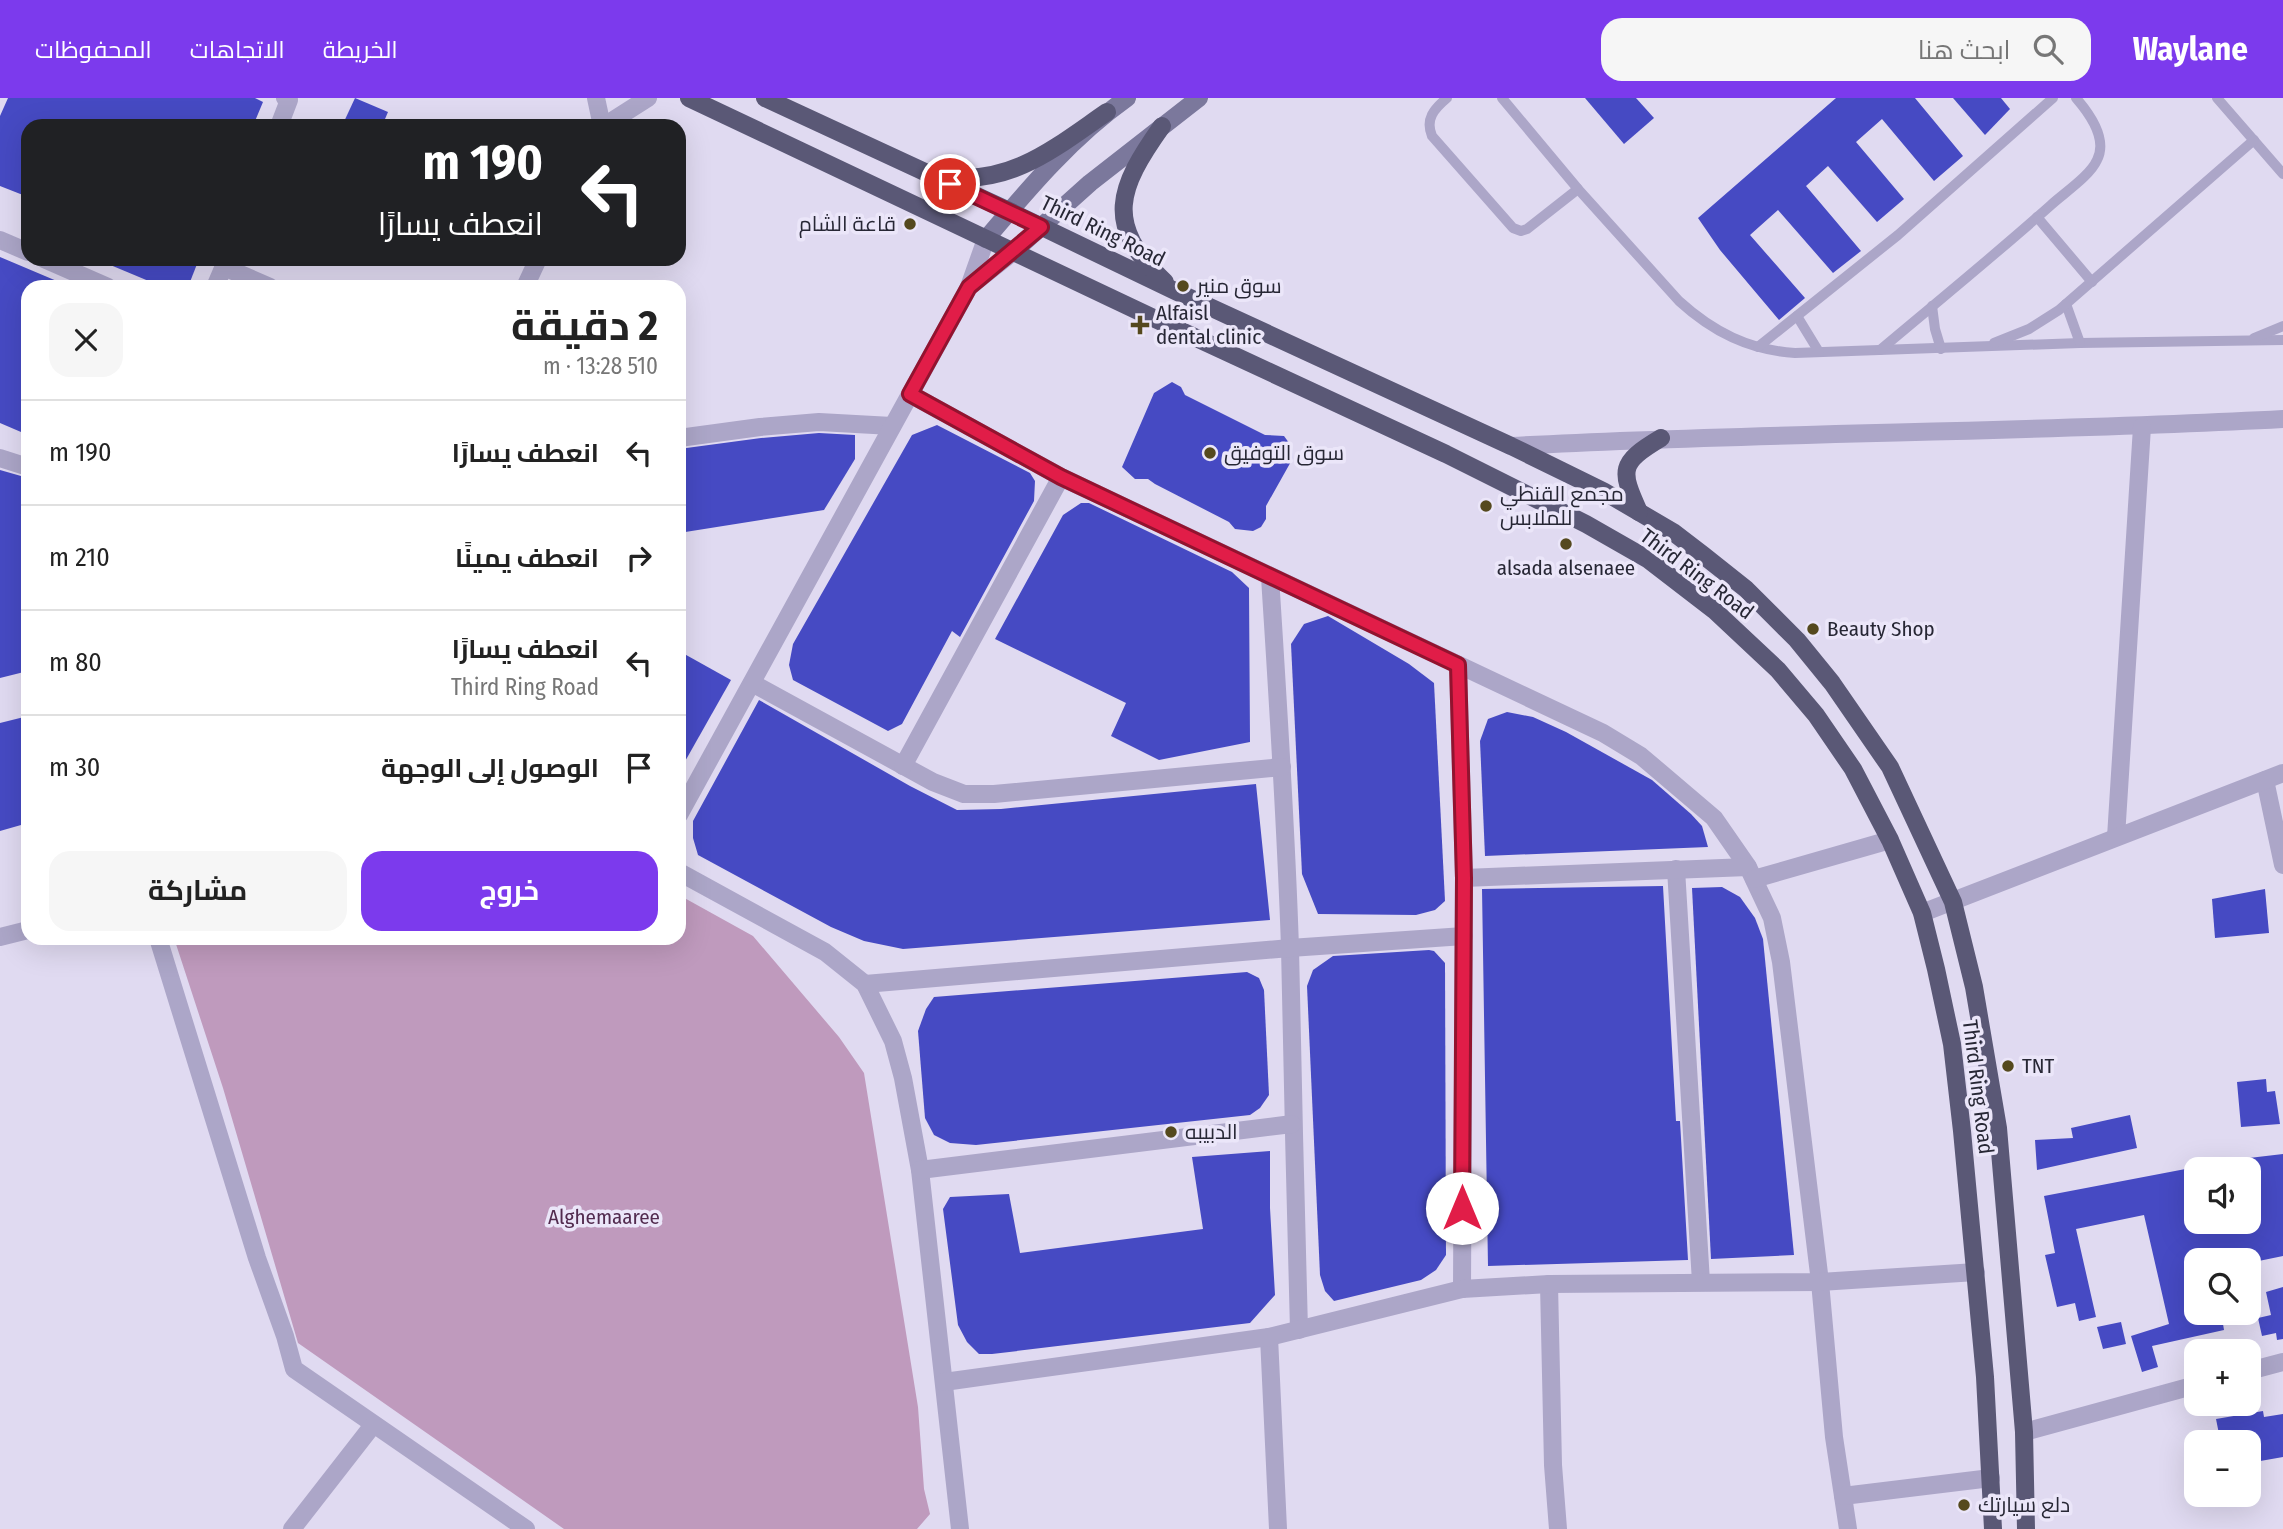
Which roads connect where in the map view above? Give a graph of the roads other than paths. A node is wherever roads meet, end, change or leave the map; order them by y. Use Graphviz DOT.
graph roads {
  1 [pos="596,98"];
  2 [pos="648,98"];
  3 [pos="689,98"];
  4 [pos="765,98"];
  5 [pos="1127,98"];
  6 [pos="1199,98"];
  7 [pos="1447,98"];
  8 [pos="1502,98"];
  9 [pos="2053,98"];
  10 [pos="2076,98"];
  11 [pos="2217,98"];
  12 [pos="288,99"];
  13 [pos="1107,112"];
  14 [pos="281,119"];
  15 [pos="601,119"];
  16 [pos="614,119"];
  17 [pos="1162,126"];
  18 [pos="2254,140"];
  19 [pos="2283,174"];
  20 [pos="931,175"];
  21 [pos="1578,189"];
  22 [pos="1009,211"];
  23 [pos="2037,217"];
  24 [pos="1041,227"];
  25 [pos="986,239"];
  26 [pos="0,240"];
  27 [pos="21,249"];
  28 [pos="1013,252"];
  29 [pos="60,266"];
  30 [pos="232,266"];
  31 [pos="91,280"];
  32 [pos="257,280"];
  33 [pos="2092,282"];
  34 [pos="969,287"];
  35 [pos="1175,291"];
  36 [pos="2066,304"];
  37 [pos="1932,306"];
  38 [pos="1797,316"];
  39 [pos="2283,326"];
  40 [pos="2245,341"];
  41 [pos="2283,341"];
  42 [pos="2080,343"];
  43 [pos="1758,348"];
  44 [pos="1978,348"];
  45 [pos="1941,349"];
  46 [pos="1880,350"];
  47 [pos="1819,352"];
  48 [pos="910,394"];
  49 [pos="2283,419"];
  50 [pos="892,426"];
  51 [pos="2142,427"];
  52 [pos="686,437"];
  53 [pos="1661,438"];
  54 [pos="1511,446"];
  55 [pos="0,458"];
  56 [pos="21,465"];
  57 [pos="1061,477"];
  58 [pos="1639,512"];
  59 [pos="1270,577"];
  60 [pos="1458,665"];
  61 [pos="752,683"];
  62 [pos="903,766"];
  63 [pos="1282,767"];
  64 [pos="2283,773"];
  65 [pos="2265,780"];
  66 [pos="686,802"];
  67 [pos="2116,837"];
  68 [pos="1889,839"];
  69 [pos="2283,865"];
  70 [pos="1676,869"];
  71 [pos="1751,873"];
  72 [pos="686,876"];
  73 [pos="1464,878"];
  74 [pos="1953,902"];
  75 [pos="1922,913"];
  76 [pos="21,932"];
  77 [pos="1464,936"];
  78 [pos="0,937"];
  79 [pos="160,945"];
  80 [pos="1290,948"];
  81 [pos="865,984"];
  82 [pos="1292,1124"];
  83 [pos="920,1170"];
  84 [pos="1976,1272"];
  85 [pos="1701,1282"];
  86 [pos="1820,1282"];
  87 [pos="1549,1284"];
  88 [pos="1462,1289"];
  89 [pos="1299,1330"];
  90 [pos="1269,1337"];
  91 [pos="2283,1362"];
  92 [pos="2261,1368"];
  93 [pos="944,1382"];
  94 [pos="2184,1388"];
  95 [pos="373,1425"];
  96 [pos="2024,1432"];
  97 [pos="1991,1478"];
  98 [pos="1843,1496"];
  99 [pos="959,1528"];
  100 [pos="292,1529"];
  101 [pos="526,1529"];
  102 [pos="1278,1529"];
  103 [pos="1558,1529"];
  104 [pos="1848,1529"];
  105 [pos="1993,1529"];
  106 [pos="2026,1529"];
  1 -- 15 [label="street"];
  2 -- 16 [label="street"];
  3 -- 25 [label="main road, Third Ring Road"];
  4 -- 20 [label="main road, Third Ring Road"];
  5 -- 13 [label="street"];
  6 -- 17 [label="street"];
  7 -- 21 [label="lane"];
  8 -- 21 [label="lane"];
  9 -- 38 [label="lane"];
  10 -- 23 [label="lane"];
  11 -- 18 [label="lane"];
  12 -- 14 [label="street"];
  13 -- 20 [label="main road"];
  13 -- 22 [label="street"];
  17 -- 24 [label="street"];
  17 -- 35 [label="main road"];
  18 -- 19 [label="lane"];
  18 -- 33 [label="lane"];
  20 -- 22 [label="main road, Third Ring Road"];
  21 -- 43 [label="lane"];
  22 -- 24 [label="main road, Third Ring Road"];
  22 -- 25 [label="street"];
  23 -- 33 [label="lane"];
  23 -- 37 [label="lane"];
  24 -- 28 [label="street"];
  24 -- 35 [label="main road, Third Ring Road"];
  25 -- 28 [label="main road, Third Ring Road"];
  25 -- 34 [label="street"];
  26 -- 27 [label="street"];
  28 -- 34 [label="street"];
  28 -- 68 [label="main road, Third Ring Road"];
  29 -- 31 [label="street"];
  30 -- 32 [label="street"];
  33 -- 36 [label="lane"];
  34 -- 48 [label="street"];
  35 -- 54 [label="main road, Third Ring Road"];
  36 -- 42 [label="lane"];
  36 -- 44 [label="lane"];
  37 -- 45 [label="lane"];
  37 -- 46 [label="lane"];
  38 -- 43 [label="lane"];
  38 -- 47 [label="lane"];
  39 -- 40 [label="lane"];
  40 -- 41 [label="lane"];
  40 -- 42 [label="lane"];
  42 -- 44 [label="lane"];
  43 -- 47 [label="lane"];
  44 -- 45 [label="lane"];
  45 -- 46 [label="lane"];
  46 -- 47 [label="lane"];
  48 -- 50 [label="street"];
  48 -- 57 [label="street"];
  49 -- 51 [label="street"];
  50 -- 52 [label="street"];
  50 -- 61 [label="street"];
  51 -- 53 [label="street"];
  51 -- 67 [label="street"];
  53 -- 54 [label="street"];
  53 -- 58 [label="main road"];
  54 -- 58 [label="main road, Third Ring Road"];
  55 -- 56 [label="street"];
  57 -- 59 [label="street"];
  57 -- 62 [label="street"];
  58 -- 74 [label="main road, Third Ring Road"];
  59 -- 60 [label="street"];
  59 -- 63 [label="street"];
  60 -- 71 [label="street"];
  60 -- 73 [label="street"];
  61 -- 62 [label="street"];
  61 -- 66 [label="street"];
  62 -- 63 [label="street"];
  63 -- 80 [label="street"];
  64 -- 65 [label="street"];
  65 -- 67 [label="street"];
  65 -- 69 [label="street"];
  67 -- 74 [label="street"];
  68 -- 71 [label="street"];
  68 -- 75 [label="main road, Third Ring Road"];
  70 -- 71 [label="street"];
  70 -- 73 [label="street"];
  70 -- 85 [label="street"];
  71 -- 86 [label="street"];
  72 -- 81 [label="street"];
  73 -- 77 [label="street"];
  74 -- 75 [label="street"];
  74 -- 96 [label="main road, Third Ring Road"];
  75 -- 84 [label="main road, Third Ring Road"];
  76 -- 78 [label="street"];
  77 -- 80 [label="street"];
  77 -- 88 [label="street"];
  79 -- 95 [label="street"];
  80 -- 81 [label="street"];
  80 -- 82 [label="street"];
  81 -- 83 [label="street"];
  82 -- 83 [label="street"];
  82 -- 89 [label="street"];
  83 -- 93 [label="street"];
  84 -- 86 [label="street"];
  84 -- 97 [label="main road, Third Ring Road"];
  85 -- 86 [label="street"];
  85 -- 87 [label="street"];
  86 -- 98 [label="street"];
  87 -- 88 [label="street"];
  87 -- 103 [label="street"];
  88 -- 89 [label="street"];
  89 -- 90 [label="street"];
  90 -- 93 [label="street"];
  90 -- 102 [label="street"];
  91 -- 92 [label="street"];
  93 -- 99 [label="street"];
  94 -- 96 [label="street"];
  95 -- 100 [label="street"];
  95 -- 101 [label="street"];
  96 -- 106 [label="main road, Third Ring Road"];
  97 -- 98 [label="street"];
  97 -- 105 [label="main road, Third Ring Road"];
  98 -- 104 [label="street"];
}
